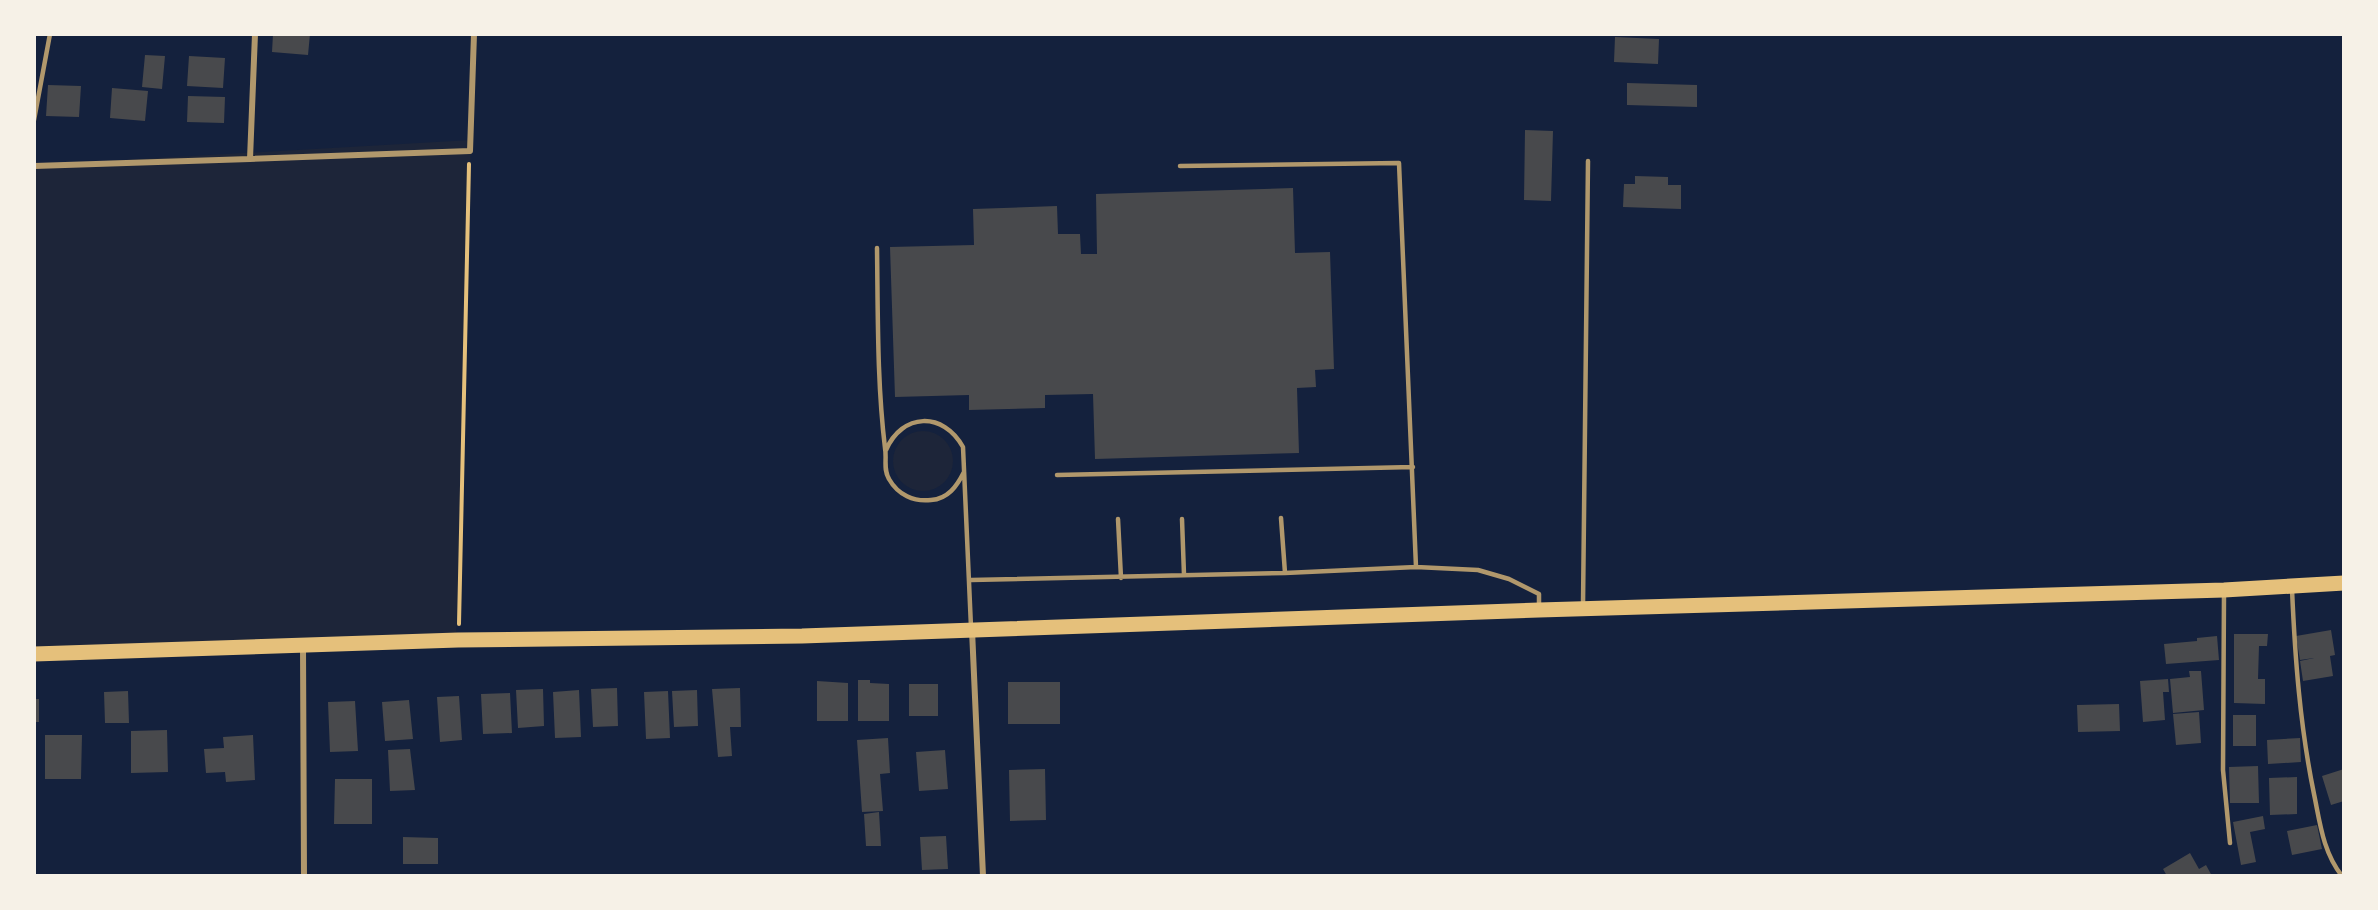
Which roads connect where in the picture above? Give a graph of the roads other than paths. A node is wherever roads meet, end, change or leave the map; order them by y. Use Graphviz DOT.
graph roads {
  1 [pos="50,34"];
  2 [pos="255,34"];
  3 [pos="474,34"];
  4 [pos="34,120"];
  5 [pos="250,159"];
  6 [pos="1588,161"];
  7 [pos="34,166"];
  8 [pos="1180,166"];
  9 [pos="877,248"];
  10 [pos="886,450"];
  11 [pos="1413,466"];
  12 [pos="964,472"];
  13 [pos="1057,475"];
  14 [pos="1281,518"];
  15 [pos="1118,519"];
  16 [pos="1182,519"];
  17 [pos="1416,567"];
  18 [pos="1285,573"];
  19 [pos="1184,575"];
  20 [pos="1121,578"];
  21 [pos="971,580"];
  22 [pos="2343,586"];
  23 [pos="2292,587"];
  24 [pos="2224,590"];
  25 [pos="1583,608"];
  26 [pos="1539,609"];
  27 [pos="972,630"];
  28 [pos="303,646"];
  29 [pos="34,654"];
  30 [pos="2230,843"];
  31 [pos="304,876"];
  32 [pos="983,876"];
  33 [pos="2342,876"];
  1 -- 4 [label="lane"];
  2 -- 5 [label="street"];
  3 -- 5 [label="street"];
  5 -- 7 [label="street"];
  6 -- 25 [label="lane"];
  8 -- 11 [label="lane"];
  9 -- 10 [label="lane"];
  10 -- 12 [label="lane"];
  10 -- 12 [label="lane"];
  11 -- 13 [label="lane"];
  11 -- 17 [label="lane"];
  12 -- 21 [label="lane"];
  14 -- 18 [label="lane"];
  15 -- 20 [label="lane"];
  16 -- 19 [label="lane"];
  17 -- 18 [label="lane"];
  17 -- 26 [label="lane"];
  18 -- 19 [label="lane"];
  19 -- 20 [label="lane"];
  20 -- 21 [label="lane"];
  21 -- 27 [label="lane"];
  22 -- 23 [label="main road"];
  23 -- 24 [label="main road"];
  23 -- 33 [label="lane"];
  24 -- 25 [label="main road"];
  24 -- 30 [label="lane"];
  25 -- 26 [label="main road"];
  26 -- 27 [label="main road"];
  27 -- 28 [label="main road"];
  27 -- 32 [label="street"];
  28 -- 29 [label="main road"];
  28 -- 31 [label="street"];
}
